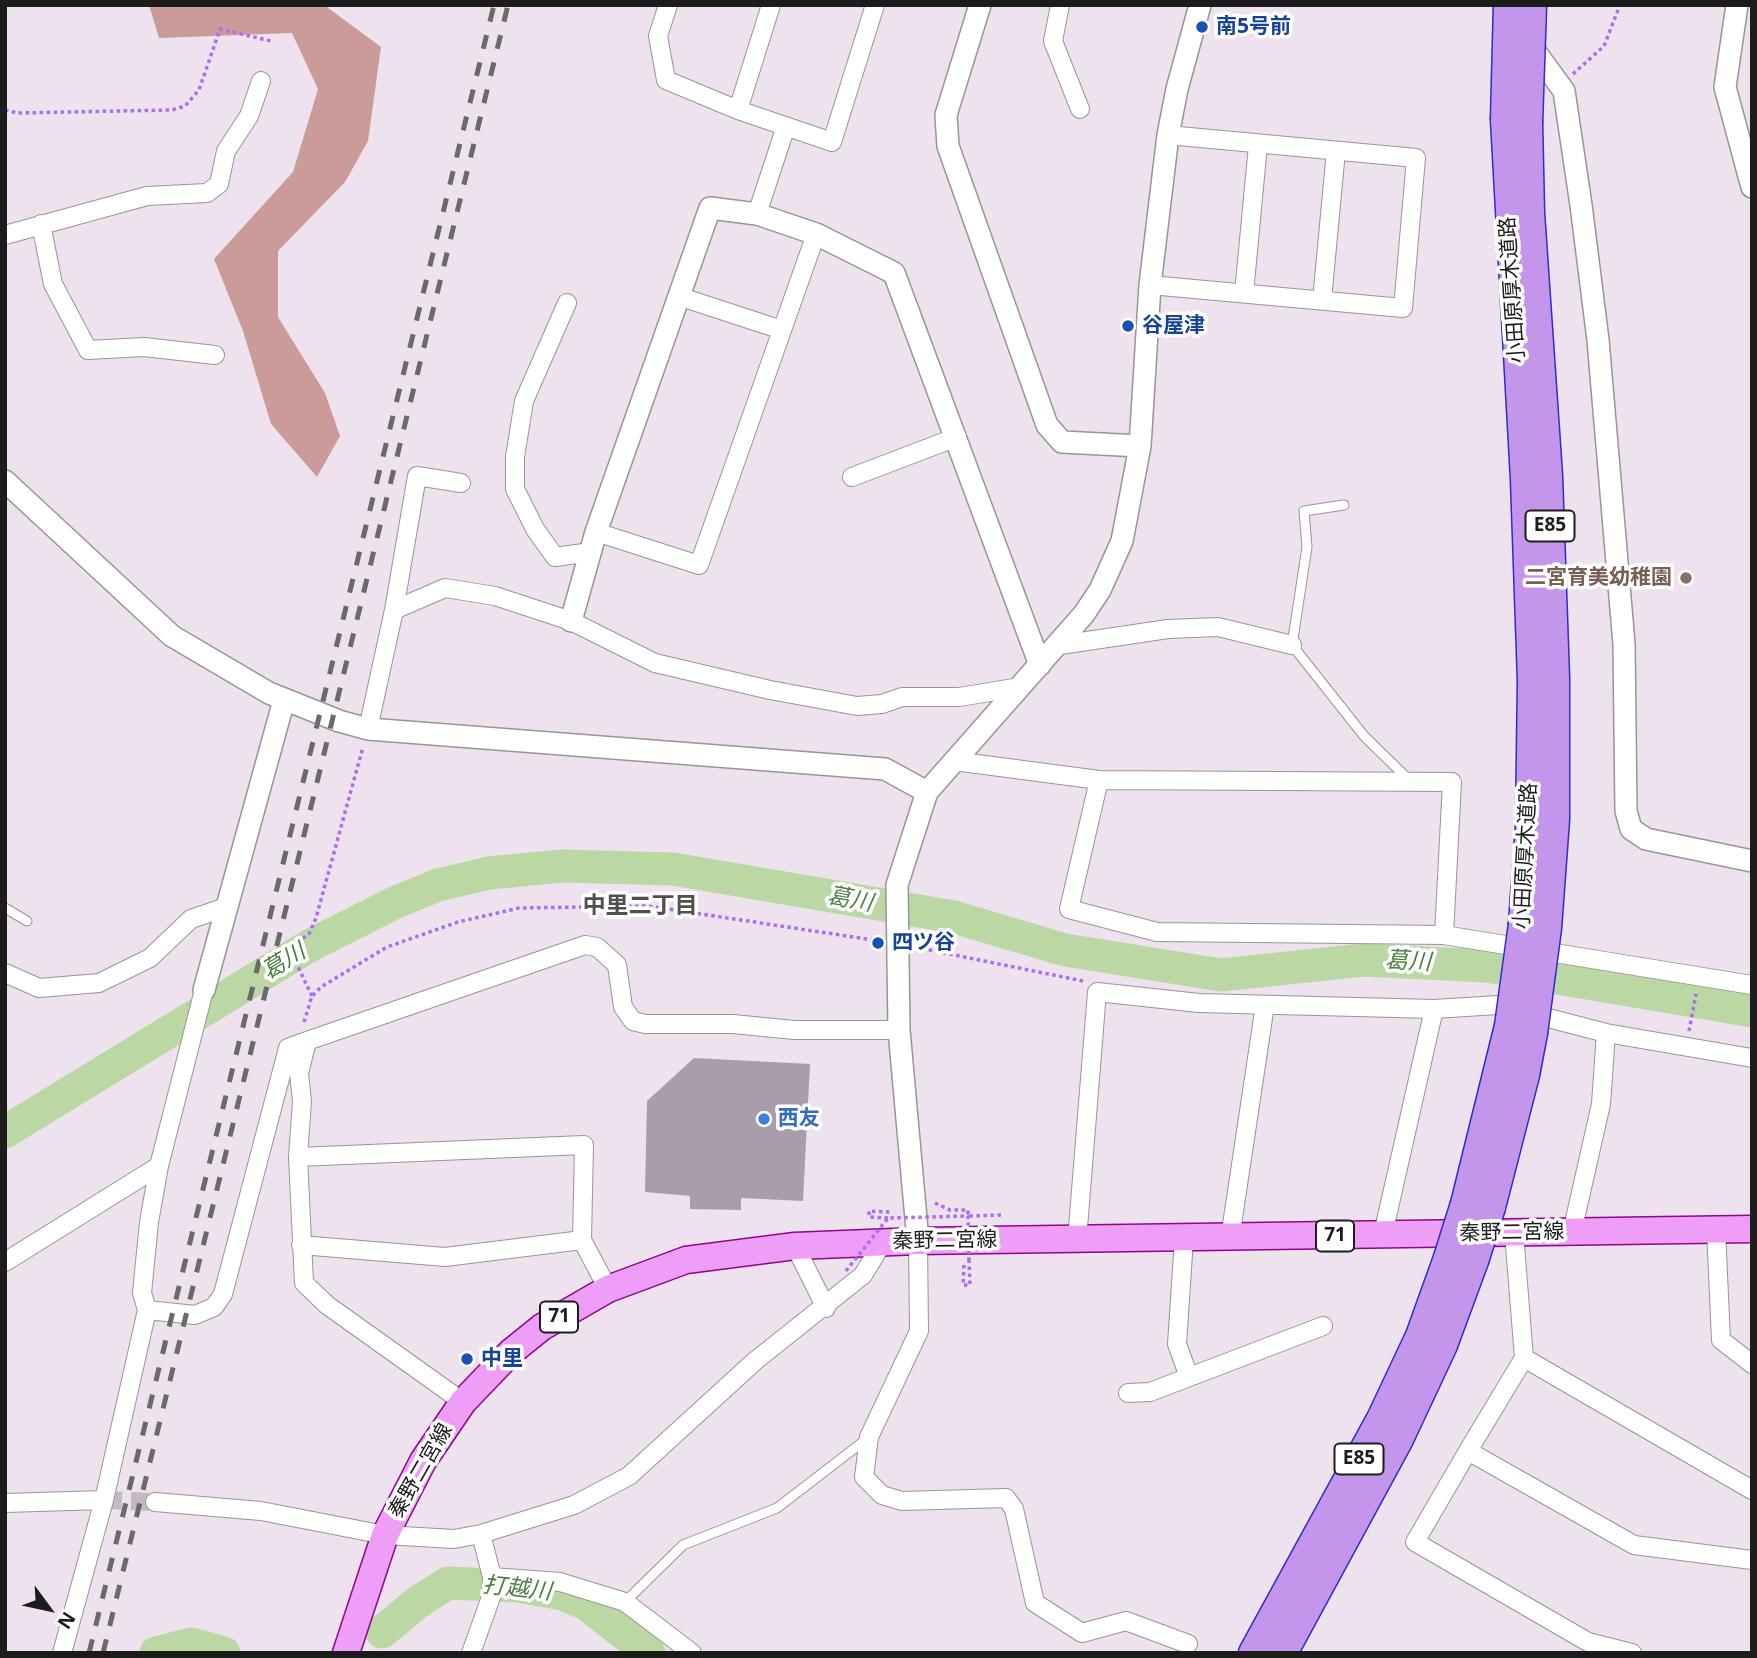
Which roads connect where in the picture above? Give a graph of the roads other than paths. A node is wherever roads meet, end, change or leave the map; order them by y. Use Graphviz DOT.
graph roads {
  1 [pos="668,5"];
  2 [pos="771,5"];
  3 [pos="875,5"];
  4 [pos="980,5"];
  5 [pos="1060,5"];
  6 [pos="1200,5"];
  7 [pos="1497,5"];
  8 [pos="1508,5"];
  9 [pos="1532,5"];
  10 [pos="1737,5"];
  11 [pos="261,81"];
  12 [pos="1080,109"];
  13 [pos="738,110"];
  14 [pos="1517,122"];
  15 [pos="786,127"];
  16 [pos="1168,135"];
  17 [pos="1258,145"];
  18 [pos="1336,151"];
  19 [pos="1752,187"];
  20 [pos="757,215"];
  21 [pos="41,224"];
  22 [pos="816,234"];
  23 [pos="5,235"];
  24 [pos="1150,285"];
  25 [pos="1244,293"];
  26 [pos="678,296"];
  27 [pos="1322,300"];
  28 [pos="567,303"];
  29 [pos="782,330"];
  30 [pos="215,355"];
  31 [pos="957,437"];
  32 [pos="1139,446"];
  33 [pos="852,477"];
  34 [pos="5,481"];
  35 [pos="461,483"];
  36 [pos="1344,505"];
  37 [pos="593,542"];
  38 [pos="394,610"];
  39 [pos="571,621"];
  40 [pos="1060,645"];
  41 [pos="1292,645"];
  42 [pos="1040,664"];
  43 [pos="1020,687"];
  44 [pos="284,700"];
  45 [pos="368,729"];
  46 [pos="954,761"];
  47 [pos="1098,780"];
  48 [pos="1409,780"];
  49 [pos="927,792"];
  50 [pos="1752,861"];
  51 [pos="226,907"];
  52 [pos="5,908"];
  53 [pos="27,921"];
  54 [pos="1444,935"];
  55 [pos="5,973"];
  56 [pos="1752,985"];
  57 [pos="204,990"];
  58 [pos="1265,1005"];
  59 [pos="1434,1009"];
  60 [pos="899,1030"];
  61 [pos="1606,1033"];
  62 [pos="302,1043"];
  63 [pos="1752,1058"];
  64 [pos="298,1157"];
  65 [pos="159,1166"];
  66 [pos="1752,1229"];
  67 [pos="885,1230"];
  68 [pos="1716,1230"];
  69 [pos="1572,1232"];
  70 [pos="1514,1233"];
  71 [pos="1383,1234"];
  72 [pos="1230,1238"];
  73 [pos="1184,1239"];
  74 [pos="582,1240"];
  75 [pos="1077,1240"];
  76 [pos="918,1241"];
  77 [pos="301,1245"];
  78 [pos="795,1246"];
  79 [pos="1461,1260"];
  80 [pos="5,1262"];
  81 [pos="608,1289"];
  82 [pos="826,1308"];
  83 [pos="147,1310"];
  84 [pos="1323,1326"];
  85 [pos="1524,1358"];
  86 [pos="1752,1364"];
  87 [pos="1189,1377"];
  88 [pos="1128,1393"];
  89 [pos="463,1402"];
  90 [pos="869,1437"];
  91 [pos="1468,1451"];
  92 [pos="1752,1490"];
  93 [pos="104,1500"];
  94 [pos="155,1502"];
  95 [pos="5,1503"];
  96 [pos="481,1534"];
  97 [pos="385,1535"];
  98 [pos="1752,1560"];
  99 [pos="492,1577"];
  100 [pos="625,1602"];
  101 [pos="1188,1644"];
  102 [pos="62,1653"];
  103 [pos="346,1653"];
  104 [pos="471,1653"];
  105 [pos="692,1653"];
  106 [pos="1253,1653"];
  107 [pos="1283,1653"];
  108 [pos="1632,1653"];
  1 -- 13 [label="street"];
  2 -- 13 [label="street"];
  3 -- 15 [label="street"];
  4 -- 32 [label="street"];
  5 -- 12 [label="street"];
  6 -- 16 [label="street"];
  7 -- 50 [label="street"];
  8 -- 14 [label="highway, 小田原厚木道路 / E85, bridge"];
  9 -- 14 [label="highway, 小田原厚木道路 / E85, bridge"];
  10 -- 19 [label="street"];
  11 -- 21 [label="street"];
  13 -- 15 [label="street"];
  14 -- 79 [label="highway, 小田原厚木道路 / E85, bridge"];
  15 -- 20 [label="street"];
  16 -- 17 [label="street"];
  16 -- 24 [label="street"];
  17 -- 18 [label="street"];
  17 -- 25 [label="street"];
  18 -- 27 [label="street"];
  18 -- 27 [label="street"];
  20 -- 22 [label="street"];
  20 -- 26 [label="street"];
  21 -- 23 [label="street"];
  21 -- 30 [label="street"];
  22 -- 29 [label="street"];
  22 -- 31 [label="street"];
  24 -- 25 [label="street"];
  24 -- 32 [label="street"];
  25 -- 27 [label="street"];
  26 -- 29 [label="street"];
  26 -- 37 [label="street"];
  28 -- 37 [label="street"];
  29 -- 37 [label="street"];
  31 -- 33 [label="street"];
  31 -- 42 [label="street"];
  32 -- 40 [label="street"];
  34 -- 44 [label="street"];
  35 -- 38 [label="street"];
  36 -- 41 [label="lane"];
  37 -- 39 [label="street"];
  38 -- 39 [label="street"];
  38 -- 45 [label="street"];
  39 -- 43 [label="street"];
  40 -- 41 [label="street"];
  40 -- 42 [label="street"];
  41 -- 48 [label="lane"];
  42 -- 43 [label="street"];
  43 -- 46 [label="street"];
  44 -- 45 [label="street"];
  44 -- 51 [label="street"];
  45 -- 49 [label="street"];
  46 -- 47 [label="street"];
  46 -- 49 [label="street"];
  47 -- 48 [label="street"];
  47 -- 54 [label="street"];
  48 -- 54 [label="street"];
  49 -- 60 [label="street"];
  51 -- 55 [label="street"];
  51 -- 57 [label="street"];
  52 -- 53 [label="lane"];
  54 -- 56 [label="street"];
  57 -- 65 [label="street"];
  58 -- 59 [label="street"];
  58 -- 72 [label="street"];
  58 -- 75 [label="street"];
  59 -- 61 [label="street"];
  59 -- 71 [label="street"];
  60 -- 62 [label="street"];
  60 -- 76 [label="street"];
  61 -- 63 [label="street"];
  61 -- 69 [label="street"];
  62 -- 64 [label="street"];
  62 -- 83 [label="street"];
  64 -- 74 [label="street"];
  64 -- 77 [label="street"];
  65 -- 80 [label="street"];
  65 -- 83 [label="street"];
  66 -- 68 [label="main road, 秦野二宮線 / 71"];
  67 -- 76 [label="main road, 秦野二宮線 / 71"];
  67 -- 78 [label="main road, 秦野二宮線 / 71"];
  67 -- 82 [label="street"];
  68 -- 69 [label="main road, 秦野二宮線 / 71"];
  68 -- 86 [label="street"];
  69 -- 70 [label="main road, 秦野二宮線 / 71"];
  70 -- 71 [label="main road, 秦野二宮線 / 71"];
  70 -- 85 [label="street"];
  71 -- 72 [label="main road, 秦野二宮線 / 71"];
  72 -- 73 [label="main road, 秦野二宮線 / 71"];
  73 -- 75 [label="main road, 秦野二宮線 / 71"];
  73 -- 87 [label="street"];
  74 -- 77 [label="street"];
  74 -- 81 [label="street"];
  75 -- 76 [label="main road, 秦野二宮線 / 71"];
  76 -- 90 [label="street"];
  77 -- 89 [label="street"];
  78 -- 81 [label="main road, 秦野二宮線 / 71"];
  78 -- 82 [label="street"];
  79 -- 106 [label="highway, 小田原厚木道路 / E85"];
  79 -- 107 [label="highway, 小田原厚木道路 / E85"];
  81 -- 89 [label="main road, 秦野二宮線 / 71"];
  82 -- 96 [label="street"];
  83 -- 93 [label="street"];
  84 -- 87 [label="street"];
  85 -- 91 [label="street"];
  85 -- 92 [label="street"];
  87 -- 88 [label="street"];
  89 -- 97 [label="main road, 秦野二宮線 / 71"];
  90 -- 100 [label="lane"];
  90 -- 101 [label="street"];
  91 -- 98 [label="street"];
  91 -- 108 [label="street"];
  93 -- 95 [label="street"];
  93 -- 102 [label="street"];
  94 -- 97 [label="street"];
  96 -- 97 [label="street"];
  96 -- 99 [label="street"];
  97 -- 103 [label="main road, 秦野二宮線 / 71"];
  99 -- 100 [label="street"];
  99 -- 104 [label="street"];
  100 -- 105 [label="street"];
}
